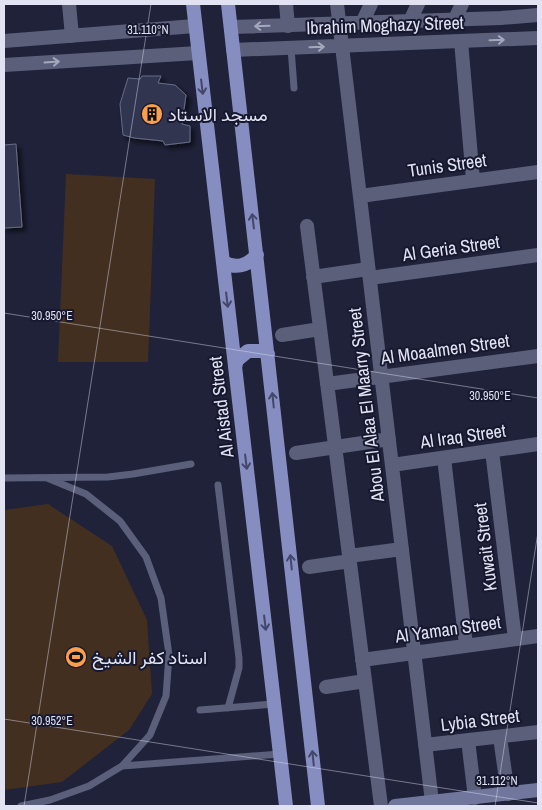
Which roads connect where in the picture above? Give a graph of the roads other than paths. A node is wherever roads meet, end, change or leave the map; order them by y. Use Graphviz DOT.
graph roads {
  1 [pos="68,4"];
  2 [pos="193,4"];
  3 [pos="228,4"];
  4 [pos="286,4"];
  5 [pos="337,4"];
  6 [pos="371,4"];
  7 [pos="418,4"];
  8 [pos="462,4"];
  9 [pos="507,4"];
  10 [pos="537,15"];
  11 [pos="501,18"];
  12 [pos="455,19"];
  13 [pos="410,21"];
  14 [pos="362,23"];
  15 [pos="339,24"];
  16 [pos="195,26"];
  17 [pos="288,26"];
  18 [pos="231,27"];
  19 [pos="538,30"];
  20 [pos="72,36"];
  21 [pos="538,38"];
  22 [pos="4,41"];
  23 [pos="461,41"];
  24 [pos="342,46"];
  25 [pos="291,48"];
  26 [pos="233,50"];
  27 [pos="198,53"];
  28 [pos="4,65"];
  29 [pos="294,88"];
  30 [pos="538,172"];
  31 [pos="473,180"];
  32 [pos="360,196"];
  33 [pos="307,226"];
  34 [pos="257,255"];
  35 [pos="538,255"];
  36 [pos="223,262"];
  37 [pos="369,274"];
  38 [pos="314,277"];
  39 [pos="320,329"];
  40 [pos="282,335"];
  41 [pos="268,354"];
  42 [pos="538,356"];
  43 [pos="235,367"];
  44 [pos="381,377"];
  45 [pos="327,384"];
  46 [pos="389,439"];
  47 [pos="538,444"];
  48 [pos="335,447"];
  49 [pos="492,451"];
  50 [pos="296,453"];
  51 [pos="444,458"];
  52 [pos="190,464"];
  53 [pos="392,465"];
  54 [pos="4,478"];
  55 [pos="47,478"];
  56 [pos="218,484"];
  57 [pos="402,549"];
  58 [pos="349,559"];
  59 [pos="309,567"];
  60 [pos="538,636"];
  61 [pos="515,639"];
  62 [pos="466,646"];
  63 [pos="414,653"];
  64 [pos="362,660"];
  65 [pos="365,681"];
  66 [pos="326,687"];
  67 [pos="274,704"];
  68 [pos="228,708"];
  69 [pos="200,710"];
  70 [pos="538,736"];
  71 [pos="500,737"];
  72 [pos="468,740"];
  73 [pos="425,745"];
  74 [pos="280,754"];
  75 [pos="122,766"];
  76 [pos="538,790"];
  77 [pos="508,794"];
  78 [pos="475,798"];
  79 [pos="432,802"];
  80 [pos="21,806"];
  81 [pos="286,806"];
  82 [pos="318,806"];
  83 [pos="381,806"];
  84 [pos="395,806"];
  1 -- 20 [label="street"];
  2 -- 16 [label="main road, Al Aistad Street"];
  3 -- 18 [label="main road"];
  4 -- 17 [label="street"];
  5 -- 15 [label="street, Abou El Alaa El Maarry Street"];
  6 -- 14 [label="street"];
  7 -- 13 [label="street"];
  8 -- 12 [label="street"];
  9 -- 11 [label="street"];
  10 -- 11 [label="street, Ibrahim Moghazy Street"];
  10 -- 19 [label="street"];
  11 -- 12 [label="street, Ibrahim Moghazy Street"];
  12 -- 13 [label="street, Ibrahim Moghazy Street"];
  13 -- 14 [label="street, Ibrahim Moghazy Street"];
  14 -- 15 [label="street, Ibrahim Moghazy Street"];
  15 -- 17 [label="street, Ibrahim Moghazy Street"];
  15 -- 24 [label="street, Abou El Alaa El Maarry Street"];
  16 -- 20 [label="street"];
  16 -- 27 [label="main road, Al Aistad Street"];
  17 -- 18 [label="street, Ibrahim Moghazy Street, one-way"];
  18 -- 26 [label="main road"];
  20 -- 22 [label="street"];
  23 -- 21 [label="street, Ibrahim Moghazy Street, one-way"];
  23 -- 24 [label="street, Ibrahim Moghazy Street"];
  23 -- 31 [label="street"];
  25 -- 24 [label="street, Ibrahim Moghazy Street, one-way"];
  24 -- 32 [label="street, Abou El Alaa El Maarry Street"];
  25 -- 26 [label="street, Ibrahim Moghazy Street"];
  25 -- 29 [label="lane"];
  34 -- 26 [label="main road, one-way"];
  28 -- 27 [label="street, one-way"];
  27 -- 36 [label="main road, Al Aistad Street, one-way"];
  30 -- 31 [label="street, Tunis Street"];
  31 -- 32 [label="street, Tunis Street"];
  32 -- 37 [label="street, Abou El Alaa El Maarry Street"];
  33 -- 38 [label="street"];
  34 -- 36 [label="main road"];
  34 -- 41 [label="main road"];
  35 -- 37 [label="street, Al Geria Street"];
  36 -- 43 [label="main road, Al Aistad Street, one-way"];
  37 -- 38 [label="street, Al Geria Street"];
  37 -- 44 [label="street, Abou El Alaa El Maarry Street"];
  38 -- 39 [label="street"];
  39 -- 40 [label="street"];
  39 -- 45 [label="street"];
  41 -- 43 [label="main road"];
  82 -- 41 [label="main road, one-way"];
  42 -- 44 [label="street, Al Moaalmen Street"];
  43 -- 67 [label="main road, Al Aistad Street, one-way"];
  44 -- 45 [label="street, Al Moaalmen Street"];
  44 -- 46 [label="street, Abou El Alaa El Maarry Street"];
  45 -- 48 [label="street"];
  46 -- 48 [label="street"];
  46 -- 53 [label="street, Abou El Alaa El Maarry Street"];
  47 -- 49 [label="street, Al Iraq Street"];
  48 -- 50 [label="street"];
  48 -- 58 [label="street"];
  49 -- 51 [label="street, Al Iraq Street"];
  49 -- 61 [label="street, Kuwait Street"];
  51 -- 53 [label="street, Al Iraq Street"];
  51 -- 62 [label="street"];
  52 -- 55 [label="lane"];
  53 -- 57 [label="street, Abou El Alaa El Maarry Street"];
  54 -- 55 [label="lane"];
  55 -- 75 [label="lane"];
  56 -- 68 [label="lane"];
  57 -- 58 [label="street"];
  57 -- 63 [label="street, Abou El Alaa El Maarry Street"];
  58 -- 59 [label="street"];
  58 -- 64 [label="street"];
  60 -- 61 [label="street, Al Yaman Street"];
  61 -- 62 [label="street, Al Yaman Street"];
  62 -- 63 [label="street, Al Yaman Street"];
  63 -- 64 [label="street, Al Yaman Street"];
  63 -- 73 [label="street, Abou El Alaa El Maarry Street"];
  64 -- 65 [label="street"];
  65 -- 66 [label="street"];
  65 -- 83 [label="street"];
  67 -- 68 [label="lane"];
  67 -- 74 [label="main road, Al Aistad Street"];
  68 -- 69 [label="lane"];
  70 -- 71 [label="street, Lybia Street"];
  71 -- 72 [label="street, Lybia Street"];
  71 -- 77 [label="street"];
  72 -- 73 [label="street, Lybia Street"];
  72 -- 78 [label="street"];
  73 -- 79 [label="street, Abou El Alaa El Maarry Street"];
  74 -- 75 [label="lane"];
  74 -- 81 [label="main road, Al Aistad Street"];
  75 -- 80 [label="lane"];
  76 -- 77 [label="main road"];
  77 -- 78 [label="main road"];
  78 -- 79 [label="main road"];
  79 -- 84 [label="main road"];
}
